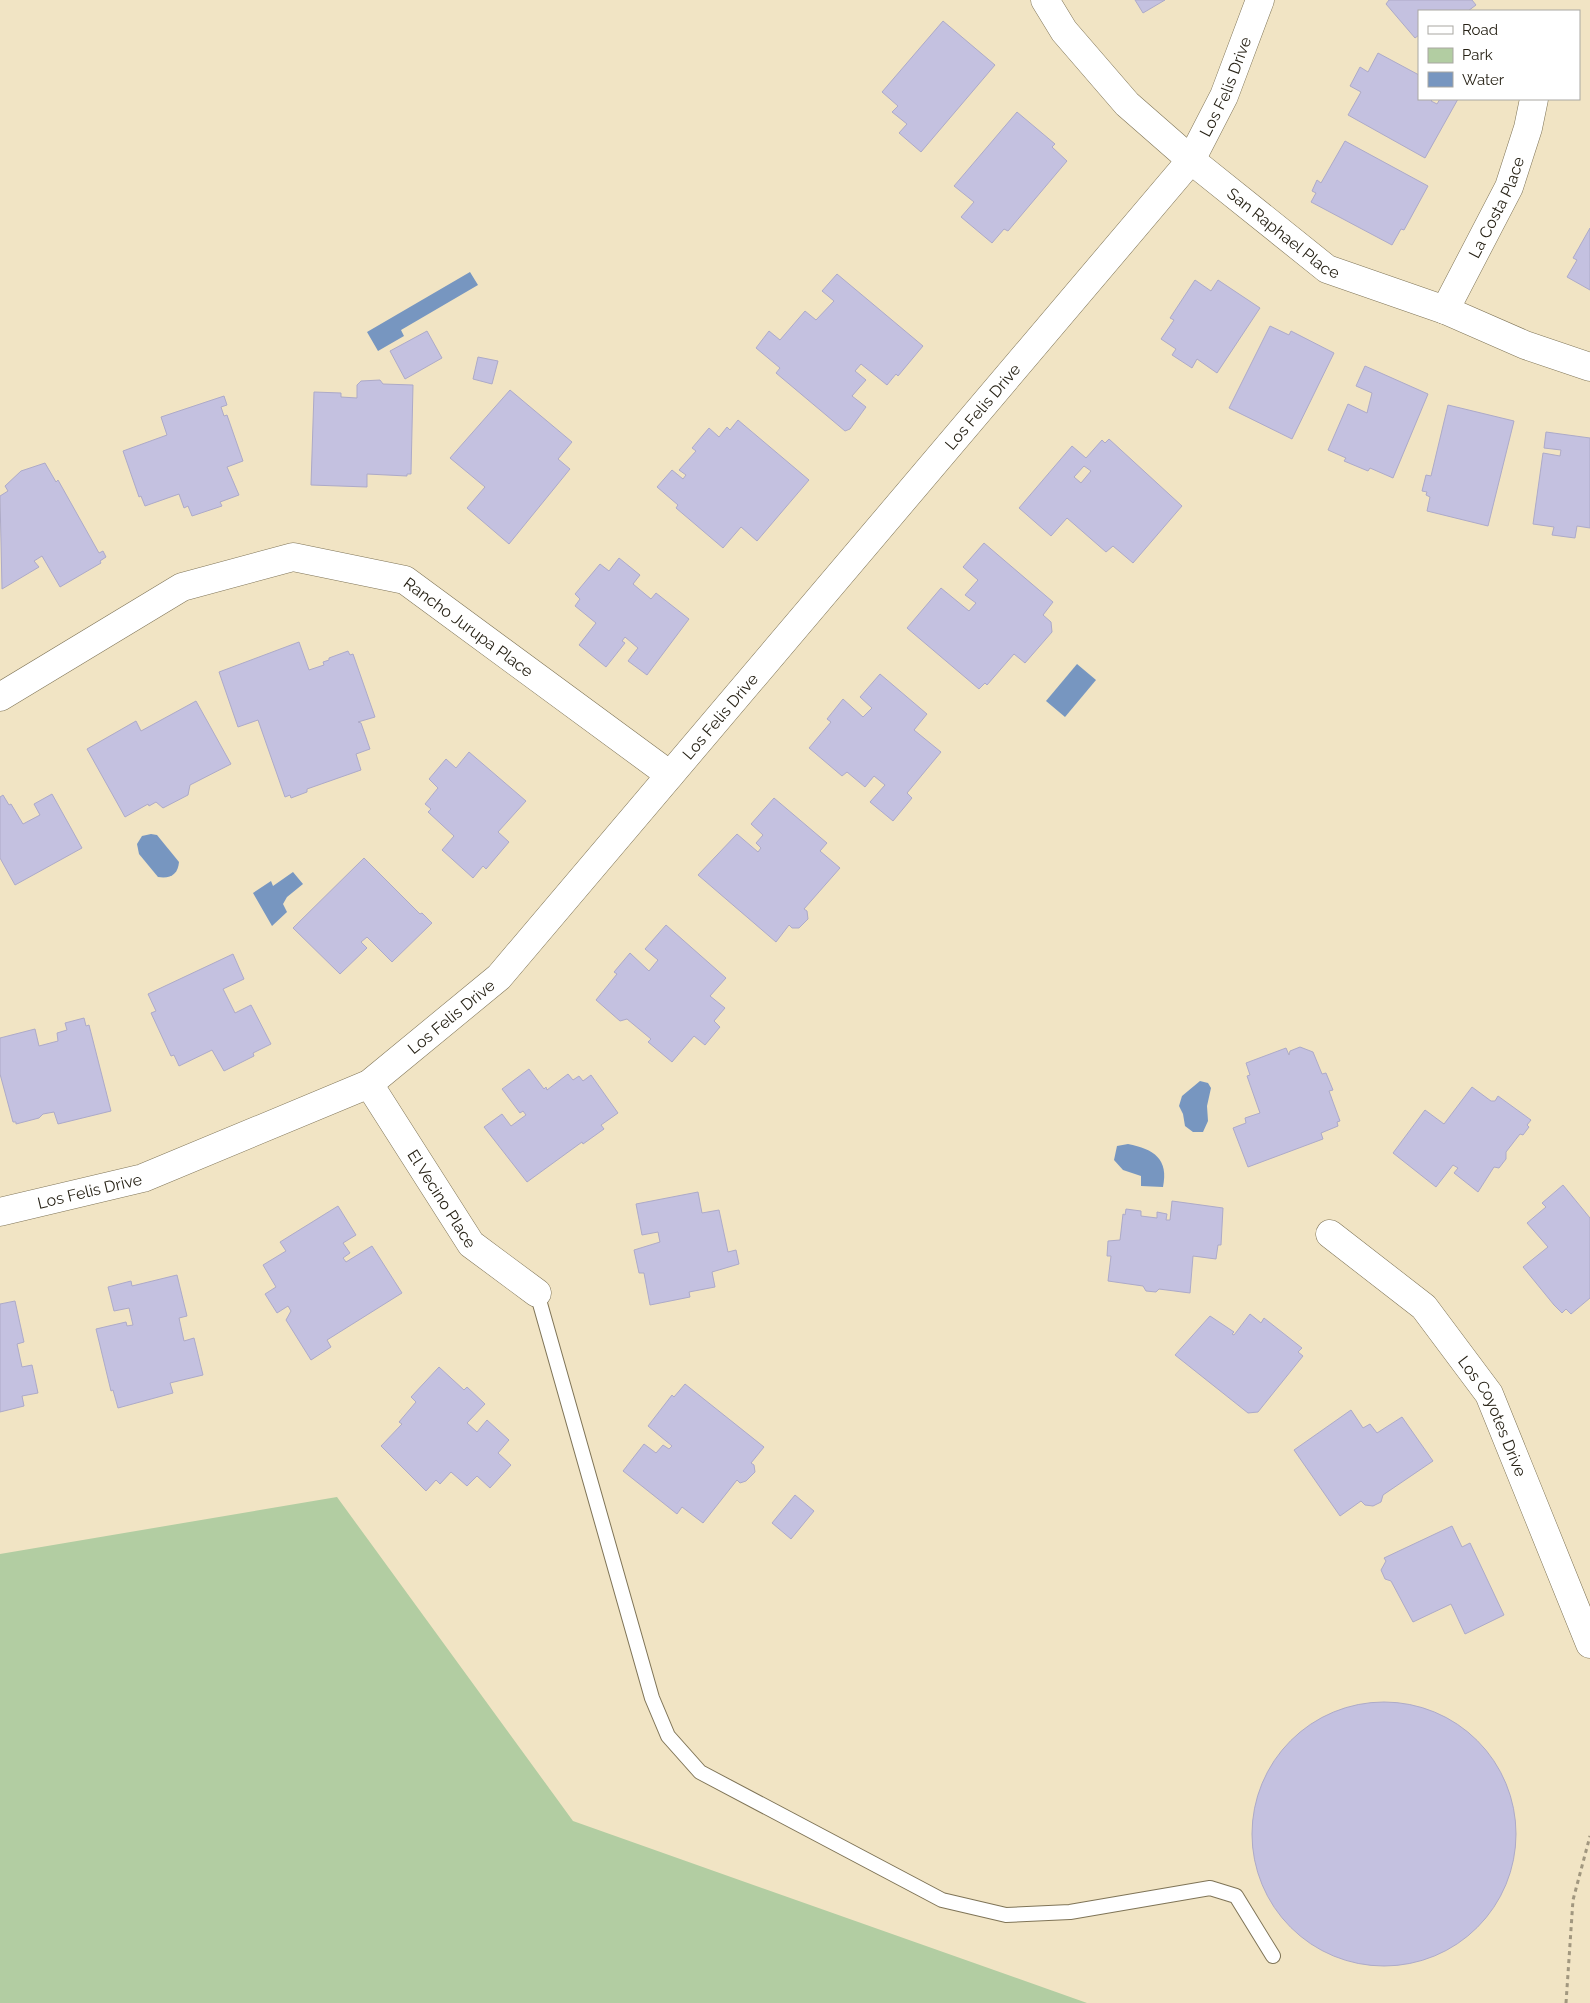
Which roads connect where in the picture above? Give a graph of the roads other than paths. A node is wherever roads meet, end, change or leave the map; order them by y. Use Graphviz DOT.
graph roads {
  1 [pos="1044,0"];
  2 [pos="1260,0"];
  3 [pos="1534,100"];
  4 [pos="1191,160"];
  5 [pos="1445,310"];
  6 [pos="1590,367"];
  7 [pos="0,697"];
  8 [pos="670,775"];
  9 [pos="369,1084"];
  10 [pos="0,1212"];
  11 [pos="1330,1234"];
  12 [pos="537,1293"];
  13 [pos="1590,1644"];
  14 [pos="1273,1956"];
  1 -- 4 [label="street, San Raphael Place"];
  2 -- 4 [label="street, Los Felis Drive"];
  3 -- 5 [label="street, La Costa Place"];
  4 -- 5 [label="street, San Raphael Place"];
  4 -- 8 [label="street, Los Felis Drive"];
  5 -- 6 [label="street, San Raphael Place"];
  7 -- 8 [label="street, Rancho Jurupa Place"];
  8 -- 9 [label="street, Los Felis Drive"];
  9 -- 10 [label="street, Los Felis Drive"];
  9 -- 12 [label="street, El Vecino Place"];
  11 -- 13 [label="street, Los Coyotes Drive"];
  12 -- 14 [label="lane"];
}
